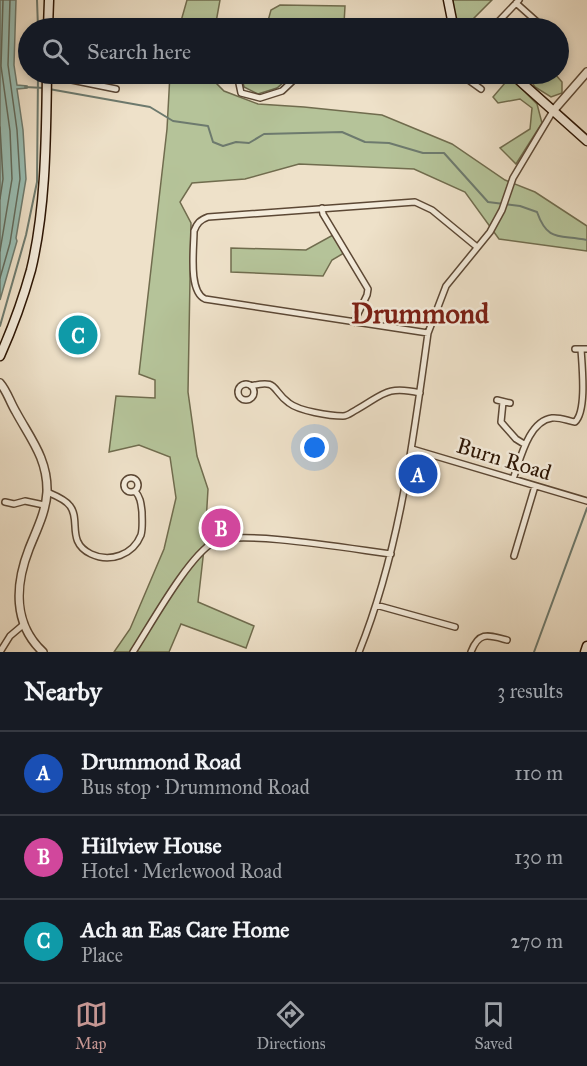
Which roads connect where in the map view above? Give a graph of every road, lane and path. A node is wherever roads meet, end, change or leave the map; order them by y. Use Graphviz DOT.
graph roads {
  1 [pos="49,0"];
  2 [pos="448,0"];
  3 [pos="517,2"];
  4 [pos="48,18"];
  5 [pos="452,18"];
  6 [pos="502,18"];
  7 [pos="534,18"];
  8 [pos="587,72"];
  9 [pos="47,84"];
  10 [pos="73,84"];
  11 [pos="239,84"];
  12 [pos="289,84"];
  13 [pos="474,84"];
  14 [pos="523,84"];
  15 [pos="116,89"];
  16 [pos="481,89"];
  17 [pos="553,111"];
  18 [pos="587,141"];
  19 [pos="322,208"];
  20 [pos="477,247"];
  21 [pos="354,322"];
  22 [pos="428,333"];
  23 [pos="581,349"];
  24 [pos="0,356"];
  25 [pos="0,383"];
  26 [pos="251,386"];
  27 [pos="420,393"];
  28 [pos="510,403"];
  29 [pos="524,444"];
  30 [pos="412,449"];
  31 [pos="513,479"];
  32 [pos="535,486"];
  33 [pos="135,491"];
  34 [pos="47,492"];
  35 [pos="586,501"];
  36 [pos="5,502"];
  37 [pos="44,506"];
  38 [pos="391,554"];
  39 [pos="514,556"];
  40 [pos="376,605"];
  41 [pos="23,625"];
  42 [pos="455,627"];
  43 [pos="503,641"];
  44 [pos="587,646"];
  45 [pos="0,652"];
  46 [pos="43,652"];
  47 [pos="134,652"];
  48 [pos="359,652"];
  49 [pos="471,652"];
  50 [pos="585,652"];
  1 -- 4 [label="main road"];
  2 -- 5 [label="main road"];
  3 -- 6 [label="street"];
  3 -- 7 [label="street"];
  8 -- 17 [label="street"];
  9 -- 24 [label="main road"];
  10 -- 15 [label="street"];
  11 -- 12 [label="street"];
  13 -- 16 [label="street"];
  14 -- 17 [label="main road"];
  17 -- 18 [label="main road"];
  17 -- 20 [label="street"];
  19 -- 20 [label="street"];
  19 -- 21 [label="street"];
  19 -- 21 [label="street"];
  20 -- 22 [label="street"];
  21 -- 22 [label="street"];
  22 -- 27 [label="street"];
  23 -- 29 [label="street"];
  25 -- 34 [label="street"];
  26 -- 27 [label="street"];
  27 -- 30 [label="street"];
  28 -- 29 [label="street"];
  29 -- 31 [label="street"];
  30 -- 31 [label="street, Burn Road"];
  30 -- 38 [label="street"];
  31 -- 32 [label="street, Burn Road"];
  32 -- 35 [label="street, Burn Road"];
  32 -- 39 [label="street"];
  33 -- 34 [label="street"];
  34 -- 37 [label="street"];
  36 -- 37 [label="street"];
  37 -- 41 [label="street"];
  38 -- 40 [label="street"];
  38 -- 47 [label="street"];
  40 -- 42 [label="street"];
  40 -- 48 [label="street"];
  41 -- 45 [label="street"];
  41 -- 46 [label="street"];
  43 -- 49 [label="street"];
  44 -- 50 [label="main road"];
}
